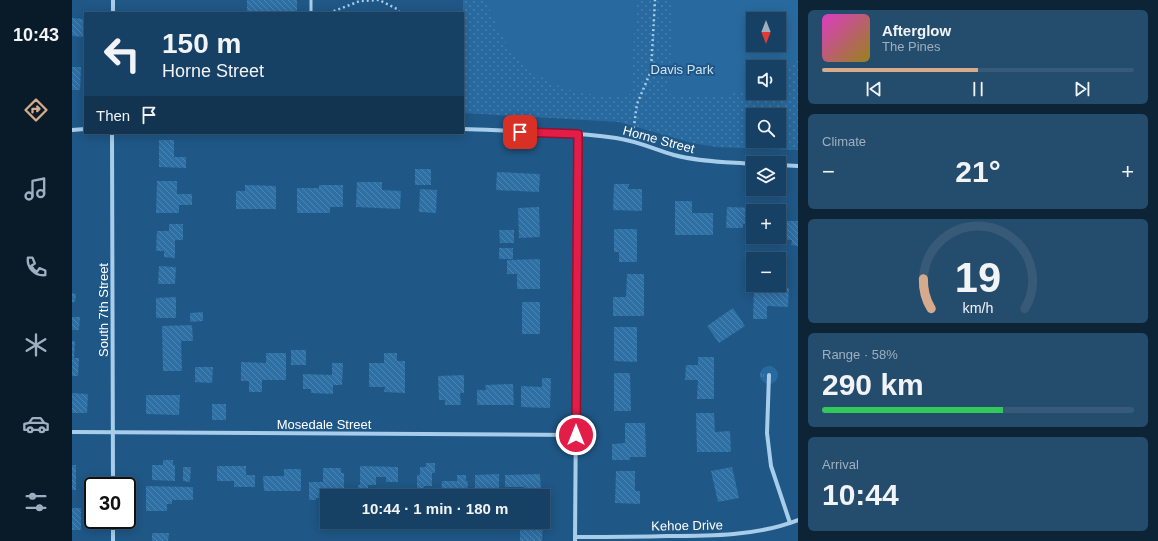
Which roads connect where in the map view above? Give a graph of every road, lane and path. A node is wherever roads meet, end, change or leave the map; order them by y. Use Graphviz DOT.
graph roads {
  1 [pos="113,0"];
  2 [pos="311,0"];
  3 [pos="655,0"];
  4 [pos="113,12"];
  5 [pos="311,12"];
  6 [pos="332,12"];
  7 [pos="399,12"];
  8 [pos="84,129"];
  9 [pos="464,129"];
  10 [pos="72,130"];
  11 [pos="112,134"];
  12 [pos="578,134"];
  13 [pos="632,141"];
  14 [pos="746,164"];
  15 [pos="786,165"];
  16 [pos="798,166"];
  17 [pos="769,375"];
  18 [pos="72,432"];
  19 [pos="113,433"];
  20 [pos="576,435"];
  21 [pos="113,477"];
  22 [pos="798,520"];
  23 [pos="790,523"];
  24 [pos="113,529"];
  25 [pos="575,539"];
  26 [pos="113,541"];
  1 -- 4 [label="street"];
  2 -- 5 [label="lane"];
  3 -- 13 [label="path"];
  6 -- 7 [label="path"];
  8 -- 10 [label="street"];
  9 -- 12 [label="street, Horne Street"];
  11 -- 19 [label="street, South 7th Street"];
  12 -- 13 [label="street, Horne Street"];
  12 -- 20 [label="street"];
  13 -- 14 [label="street, Horne Street"];
  15 -- 16 [label="street"];
  17 -- 23 [label="street"];
  18 -- 19 [label="street, Mosedale Street"];
  19 -- 20 [label="street, Mosedale Street"];
  19 -- 21 [label="street, South 7th Street"];
  20 -- 25 [label="street"];
  22 -- 23 [label="street, Kehoe Drive"];
  23 -- 25 [label="street, Kehoe Drive"];
  24 -- 26 [label="street"];
}
